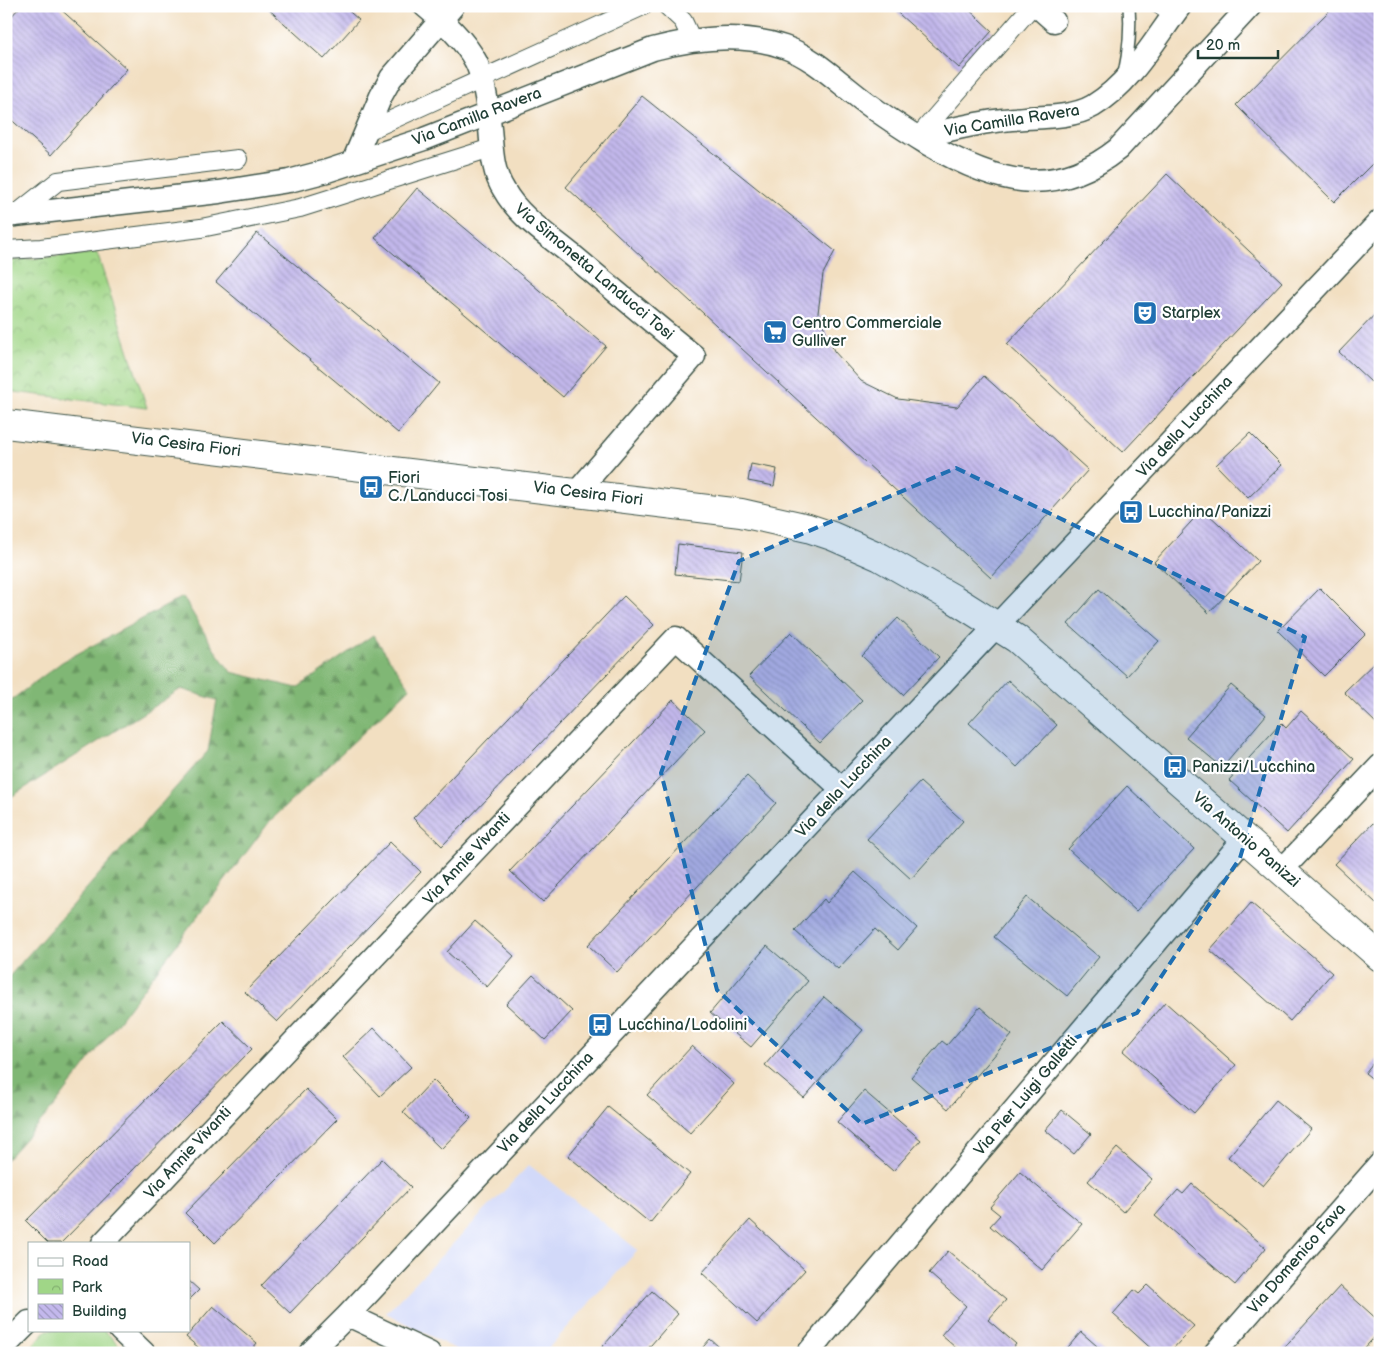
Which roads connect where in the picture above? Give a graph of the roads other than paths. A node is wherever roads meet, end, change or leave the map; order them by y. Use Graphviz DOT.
graph roads {
  1 [pos="643,6"];
  2 [pos="668,6"];
  3 [pos="1032,6"];
  4 [pos="1037,6"];
  5 [pos="1129,6"];
  6 [pos="1250,6"];
  7 [pos="1169,10"];
  8 [pos="440,11"];
  9 [pos="1054,21"];
  10 [pos="692,40"];
  11 [pos="482,78"];
  12 [pos="1122,84"];
  13 [pos="488,114"];
  14 [pos="365,132"];
  15 [pos="918,137"];
  16 [pos="491,148"];
  17 [pos="238,159"];
  18 [pos="353,162"];
  19 [pos="10,216"];
  20 [pos="1380,221"];
  21 [pos="6,250"];
  22 [pos="6,424"];
  23 [pos="577,492"];
  24 [pos="998,626"];
  25 [pos="1380,766"];
  26 [pos="842,789"];
  27 [pos="1244,839"];
  28 [pos="1281,872"];
  29 [pos="1380,957"];
  30 [pos="1380,1164"];
  31 [pos="104,1242"];
  32 [pos="348,1316"];
  33 [pos="28,1323"];
  34 [pos="122,1332"];
  35 [pos="6,1346"];
  36 [pos="144,1353"];
  37 [pos="310,1353"];
  38 [pos="429,1353"];
  39 [pos="808,1353"];
  40 [pos="1214,1353"];
  1 -- 11 [label="street"];
  2 -- 10 [label="street"];
  3 -- 15 [label="street"];
  4 -- 9 [label="street"];
  5 -- 12 [label="lane"];
  6 -- 15 [label="street, Via Camilla Ravera"];
  7 -- 12 [label="street, Via Camilla Ravera"];
  8 -- 11 [label="street, Via Simonetta Landucci Tosi"];
  8 -- 14 [label="street"];
  10 -- 13 [label="street, Via Camilla Ravera"];
  10 -- 15 [label="street, Via Camilla Ravera"];
  11 -- 13 [label="street, Via Simonetta Landucci Tosi"];
  11 -- 14 [label="street"];
  12 -- 15 [label="street, Via Camilla Ravera"];
  13 -- 16 [label="street, Via Simonetta Landucci Tosi"];
  13 -- 18 [label="street, Via Camilla Ravera"];
  14 -- 18 [label="street"];
  16 -- 21 [label="street"];
  16 -- 23 [label="street, Via Simonetta Landucci Tosi"];
  17 -- 19 [label="street"];
  18 -- 19 [label="street, Via Camilla Ravera"];
  20 -- 24 [label="street, Via della Lucchina"];
  22 -- 23 [label="street, Via Cesira Fiori"];
  23 -- 24 [label="street, Via Cesira Fiori"];
  24 -- 26 [label="street, Via della Lucchina"];
  24 -- 27 [label="street, Via Antonio Panizzi"];
  25 -- 28 [label="street"];
  26 -- 31 [label="street, Via Annie Vivanti"];
  26 -- 32 [label="street, Via della Lucchina"];
  27 -- 28 [label="street, Via Antonio Panizzi"];
  27 -- 39 [label="street, Via Pier Luigi Galletti"];
  28 -- 29 [label="street, Via Antonio Panizzi"];
  30 -- 40 [label="street, Via Domenico Fava"];
  32 -- 37 [label="street, Via della Lucchina"];
  32 -- 38 [label="street"];
  33 -- 35 [label="street"];
  34 -- 36 [label="street"];
}
